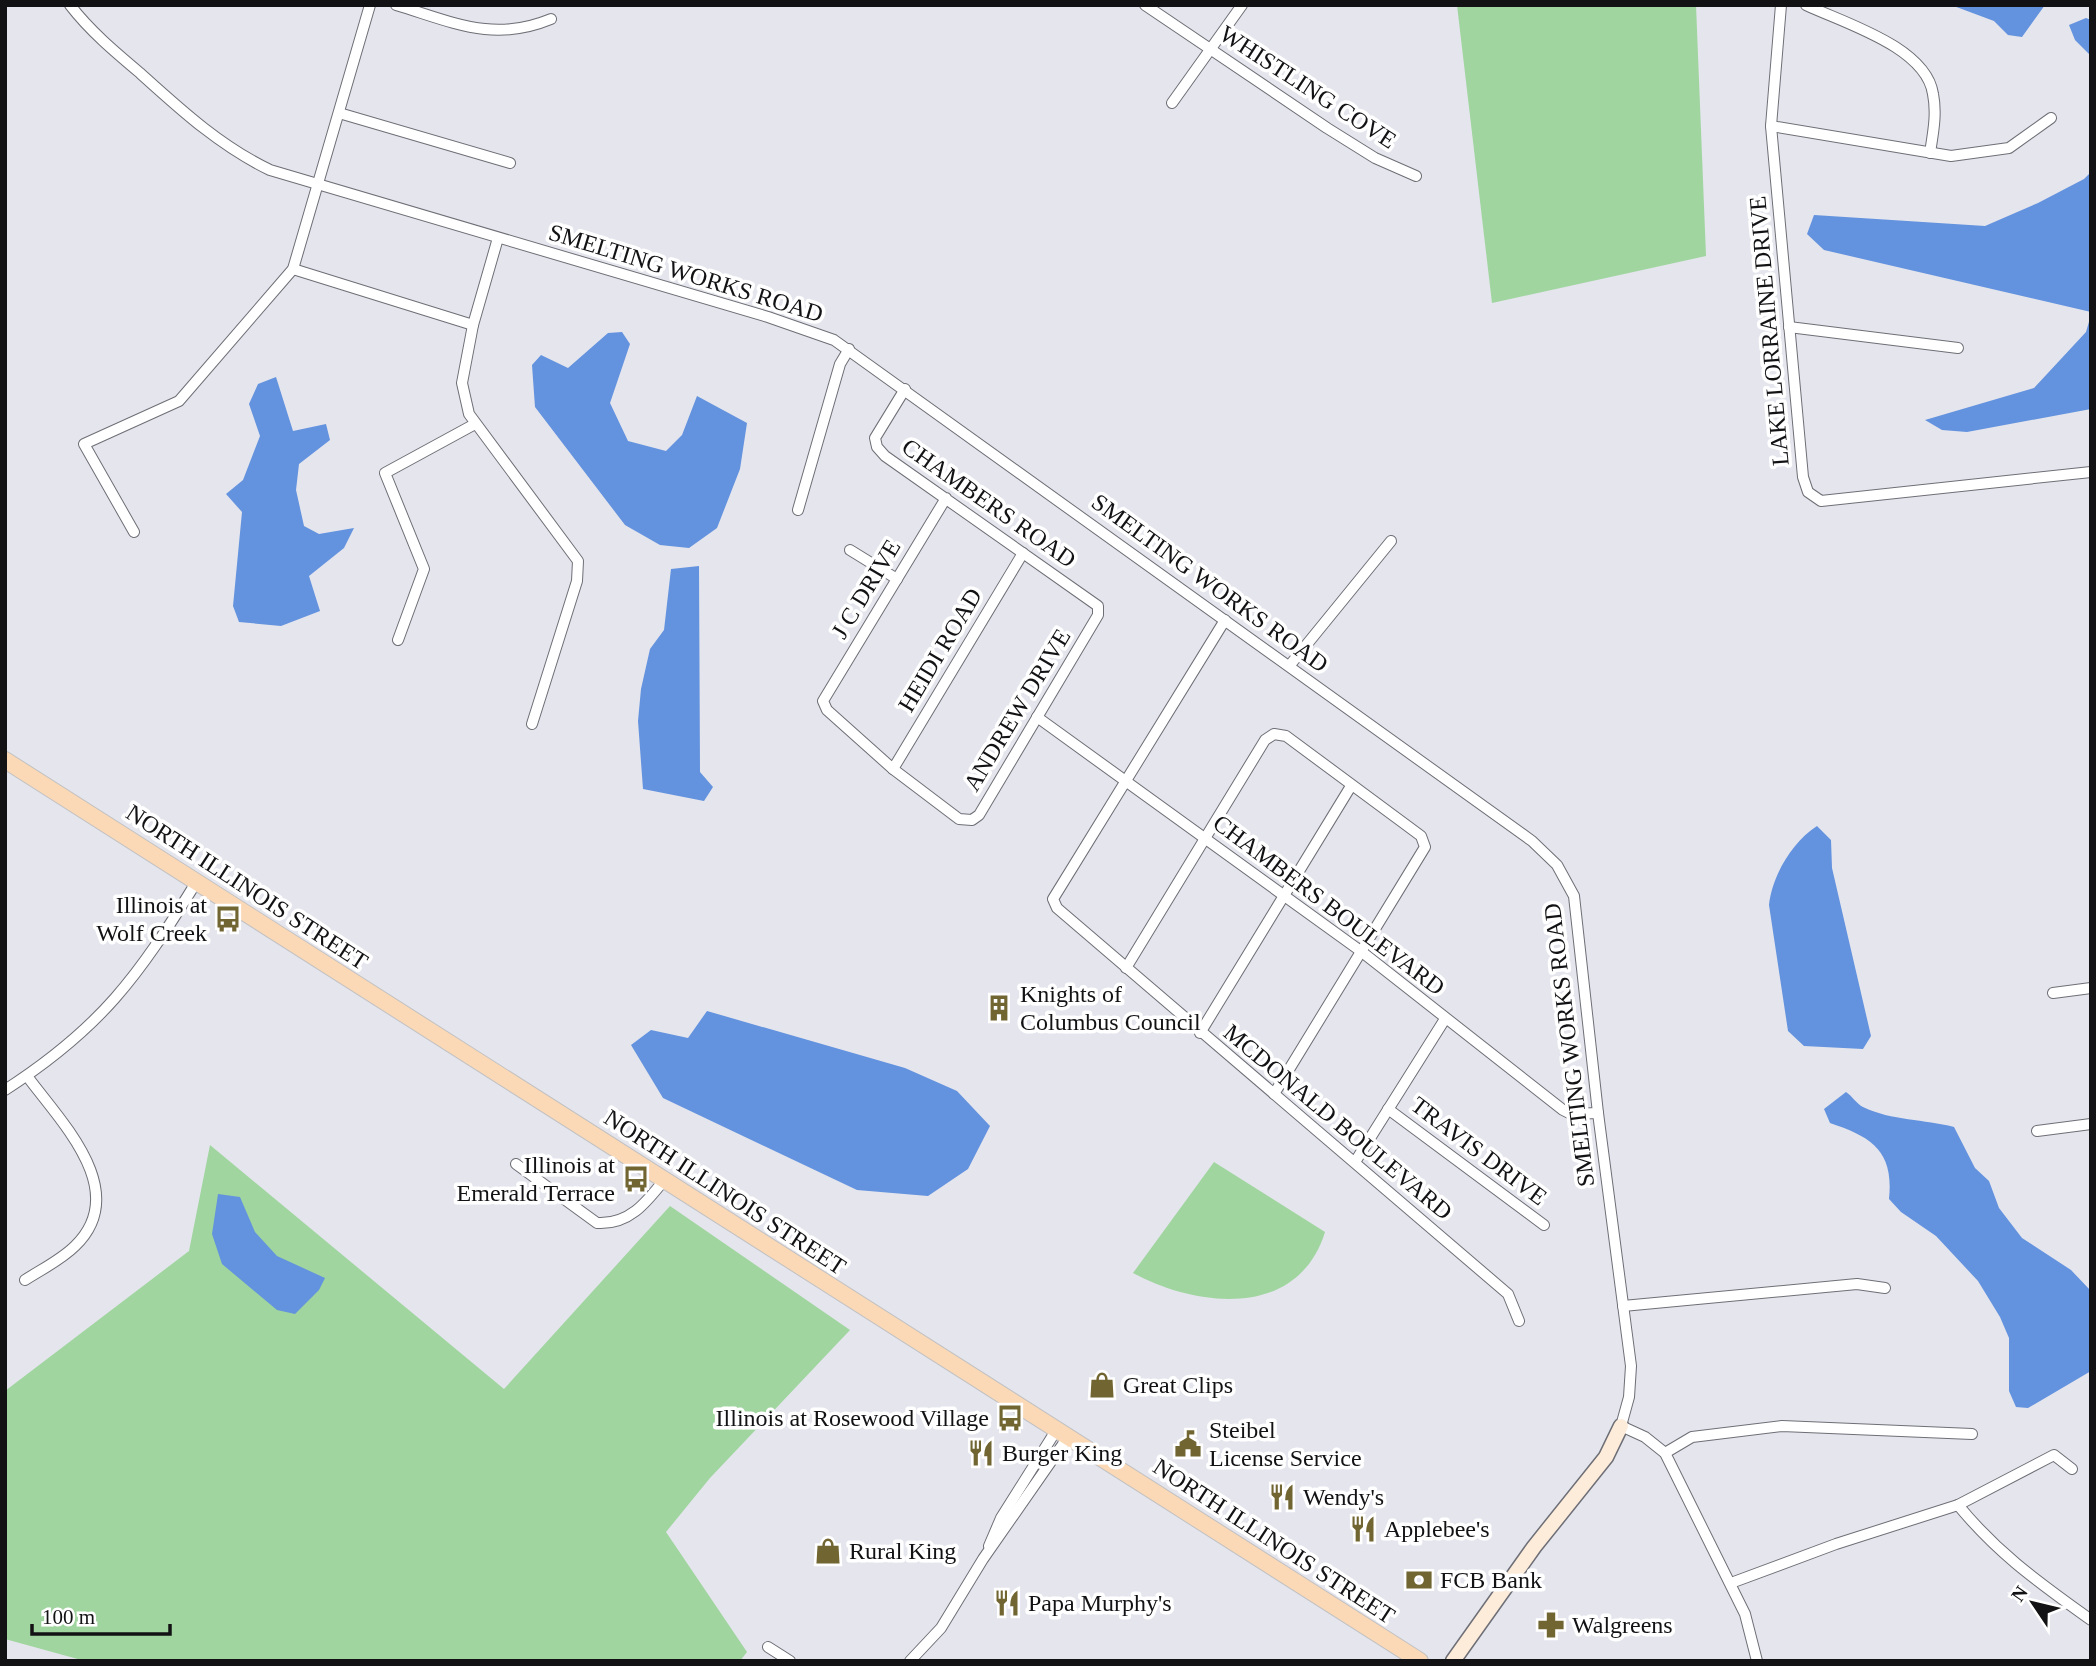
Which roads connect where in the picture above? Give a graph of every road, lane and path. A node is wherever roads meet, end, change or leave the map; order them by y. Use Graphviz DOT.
graph roads {
  1 [pos="69,5"];
  2 [pos="370,5"];
  3 [pos="396,5"];
  4 [pos="1146,5"];
  5 [pos="1242,5"];
  6 [pos="1781,5"];
  7 [pos="1806,5"];
  8 [pos="551,19"];
  9 [pos="1210,49"];
  10 [pos="1172,103"];
  11 [pos="339,113"];
  12 [pos="2051,118"];
  13 [pos="1771,126"];
  14 [pos="1930,153"];
  15 [pos="510,163"];
  16 [pos="1416,176"];
  17 [pos="316,185"];
  18 [pos="498,239"];
  19 [pos="293,269"];
  20 [pos="473,325"];
  21 [pos="1789,327"];
  22 [pos="1958,348"];
  23 [pos="849,349"];
  24 [pos="905,389"];
  25 [pos="475,425"];
  26 [pos="2091,472"];
  27 [pos="946,498"];
  28 [pos="798,510"];
  29 [pos="134,532"];
  30 [pos="1391,541"];
  31 [pos="850,550"];
  32 [pos="1023,553"];
  33 [pos="897,579"];
  34 [pos="1098,606"];
  35 [pos="1225,620"];
  36 [pos="398,640"];
  37 [pos="1290,665"];
  38 [pos="1037,718"];
  39 [pos="532,724"];
  40 [pos="5,760"];
  41 [pos="893,769"];
  42 [pos="1125,781"];
  43 [pos="1352,786"];
  44 [pos="1206,838"];
  45 [pos="197,881"];
  46 [pos="1283,895"];
  47 [pos="1362,952"];
  48 [pos="1126,968"];
  49 [pos="2091,988"];
  50 [pos="2053,993"];
  51 [pos="1445,1019"];
  52 [pos="1200,1033"];
  53 [pos="27,1076"];
  54 [pos="5,1090"];
  55 [pos="1274,1094"];
  56 [pos="1388,1110"];
  57 [pos="1598,1113"];
  58 [pos="2091,1124"];
  59 [pos="2037,1131"];
  60 [pos="1355,1162"];
  61 [pos="516,1164"];
  62 [pos="664,1179"];
  63 [pos="1544,1225"];
  64 [pos="25,1280"];
  65 [pos="1885,1288"];
  66 [pos="1623,1306"];
  67 [pos="1519,1321"];
  68 [pos="1621,1426"];
  69 [pos="1063,1433"];
  70 [pos="1972,1434"];
  71 [pos="1665,1453"];
  72 [pos="2072,1469"];
  73 [pos="1958,1505"];
  74 [pos="1731,1583"];
  75 [pos="2091,1620"];
  76 [pos="768,1647"];
  77 [pos="790,1661"];
  78 [pos="910,1661"];
  79 [pos="1420,1661"];
  80 [pos="1453,1661"];
  81 [pos="1757,1661"];
  1 -- 17 [label="street, SMELTING WORKS ROAD"];
  2 -- 11 [label="street"];
  3 -- 8 [label="street"];
  4 -- 9 [label="street, WHISTLING COVE"];
  5 -- 9 [label="street"];
  6 -- 13 [label="street, LAKE LORRAINE DRIVE"];
  7 -- 14 [label="street"];
  9 -- 10 [label="street"];
  9 -- 16 [label="street, WHISTLING COVE"];
  11 -- 15 [label="street"];
  11 -- 17 [label="street"];
  12 -- 14 [label="street"];
  13 -- 14 [label="street"];
  13 -- 21 [label="street, LAKE LORRAINE DRIVE"];
  17 -- 18 [label="street, SMELTING WORKS ROAD"];
  17 -- 19 [label="street"];
  18 -- 20 [label="street"];
  18 -- 23 [label="street, SMELTING WORKS ROAD"];
  19 -- 20 [label="street"];
  19 -- 29 [label="street"];
  20 -- 25 [label="street"];
  21 -- 22 [label="street"];
  21 -- 26 [label="street, LAKE LORRAINE DRIVE"];
  23 -- 24 [label="street, SMELTING WORKS ROAD"];
  23 -- 28 [label="street"];
  24 -- 27 [label="street, CHAMBERS ROAD"];
  24 -- 35 [label="street, SMELTING WORKS ROAD"];
  25 -- 36 [label="street"];
  25 -- 39 [label="street"];
  27 -- 32 [label="street, CHAMBERS ROAD"];
  27 -- 33 [label="street, J C DRIVE"];
  30 -- 37 [label="street"];
  31 -- 33 [label="street"];
  32 -- 34 [label="street, CHAMBERS ROAD"];
  32 -- 41 [label="street, HEIDI ROAD"];
  33 -- 41 [label="street, J C DRIVE"];
  34 -- 38 [label="street, ANDREW DRIVE"];
  35 -- 37 [label="street, SMELTING WORKS ROAD"];
  35 -- 42 [label="street, MCDONALD BOULEVARD"];
  37 -- 57 [label="street, SMELTING WORKS ROAD"];
  38 -- 41 [label="street, ANDREW DRIVE"];
  38 -- 42 [label="street, CHAMBERS BOULEVARD"];
  40 -- 45 [label="main road, NORTH ILLINOIS STREET"];
  42 -- 44 [label="street, CHAMBERS BOULEVARD"];
  42 -- 48 [label="street, MCDONALD BOULEVARD"];
  43 -- 44 [label="street"];
  43 -- 46 [label="street"];
  43 -- 47 [label="street"];
  44 -- 46 [label="street, CHAMBERS BOULEVARD"];
  44 -- 48 [label="street"];
  45 -- 53 [label="street"];
  45 -- 62 [label="main road, NORTH ILLINOIS STREET"];
  46 -- 47 [label="street, CHAMBERS BOULEVARD"];
  46 -- 52 [label="street"];
  47 -- 51 [label="street, CHAMBERS BOULEVARD"];
  47 -- 55 [label="street"];
  48 -- 52 [label="street, MCDONALD BOULEVARD"];
  49 -- 50 [label="street"];
  51 -- 56 [label="street"];
  51 -- 57 [label="street, CHAMBERS BOULEVARD"];
  52 -- 55 [label="street, MCDONALD BOULEVARD"];
  53 -- 54 [label="street"];
  53 -- 64 [label="street"];
  55 -- 60 [label="street, MCDONALD BOULEVARD"];
  56 -- 60 [label="street"];
  56 -- 63 [label="street, TRAVIS DRIVE"];
  57 -- 66 [label="street, SMELTING WORKS ROAD"];
  58 -- 59 [label="street"];
  60 -- 67 [label="street, MCDONALD BOULEVARD"];
  61 -- 62 [label="street"];
  62 -- 69 [label="main road, NORTH ILLINOIS STREET"];
  65 -- 66 [label="street"];
  66 -- 68 [label="street, SMELTING WORKS ROAD"];
  68 -- 71 [label="street"];
  68 -- 80 [label="street"];
  69 -- 78 [label="street"];
  69 -- 79 [label="main road, NORTH ILLINOIS STREET"];
  70 -- 71 [label="street"];
  71 -- 74 [label="street"];
  72 -- 73 [label="street"];
  73 -- 74 [label="street"];
  73 -- 75 [label="street"];
  74 -- 81 [label="street"];
  76 -- 77 [label="street"];
}
